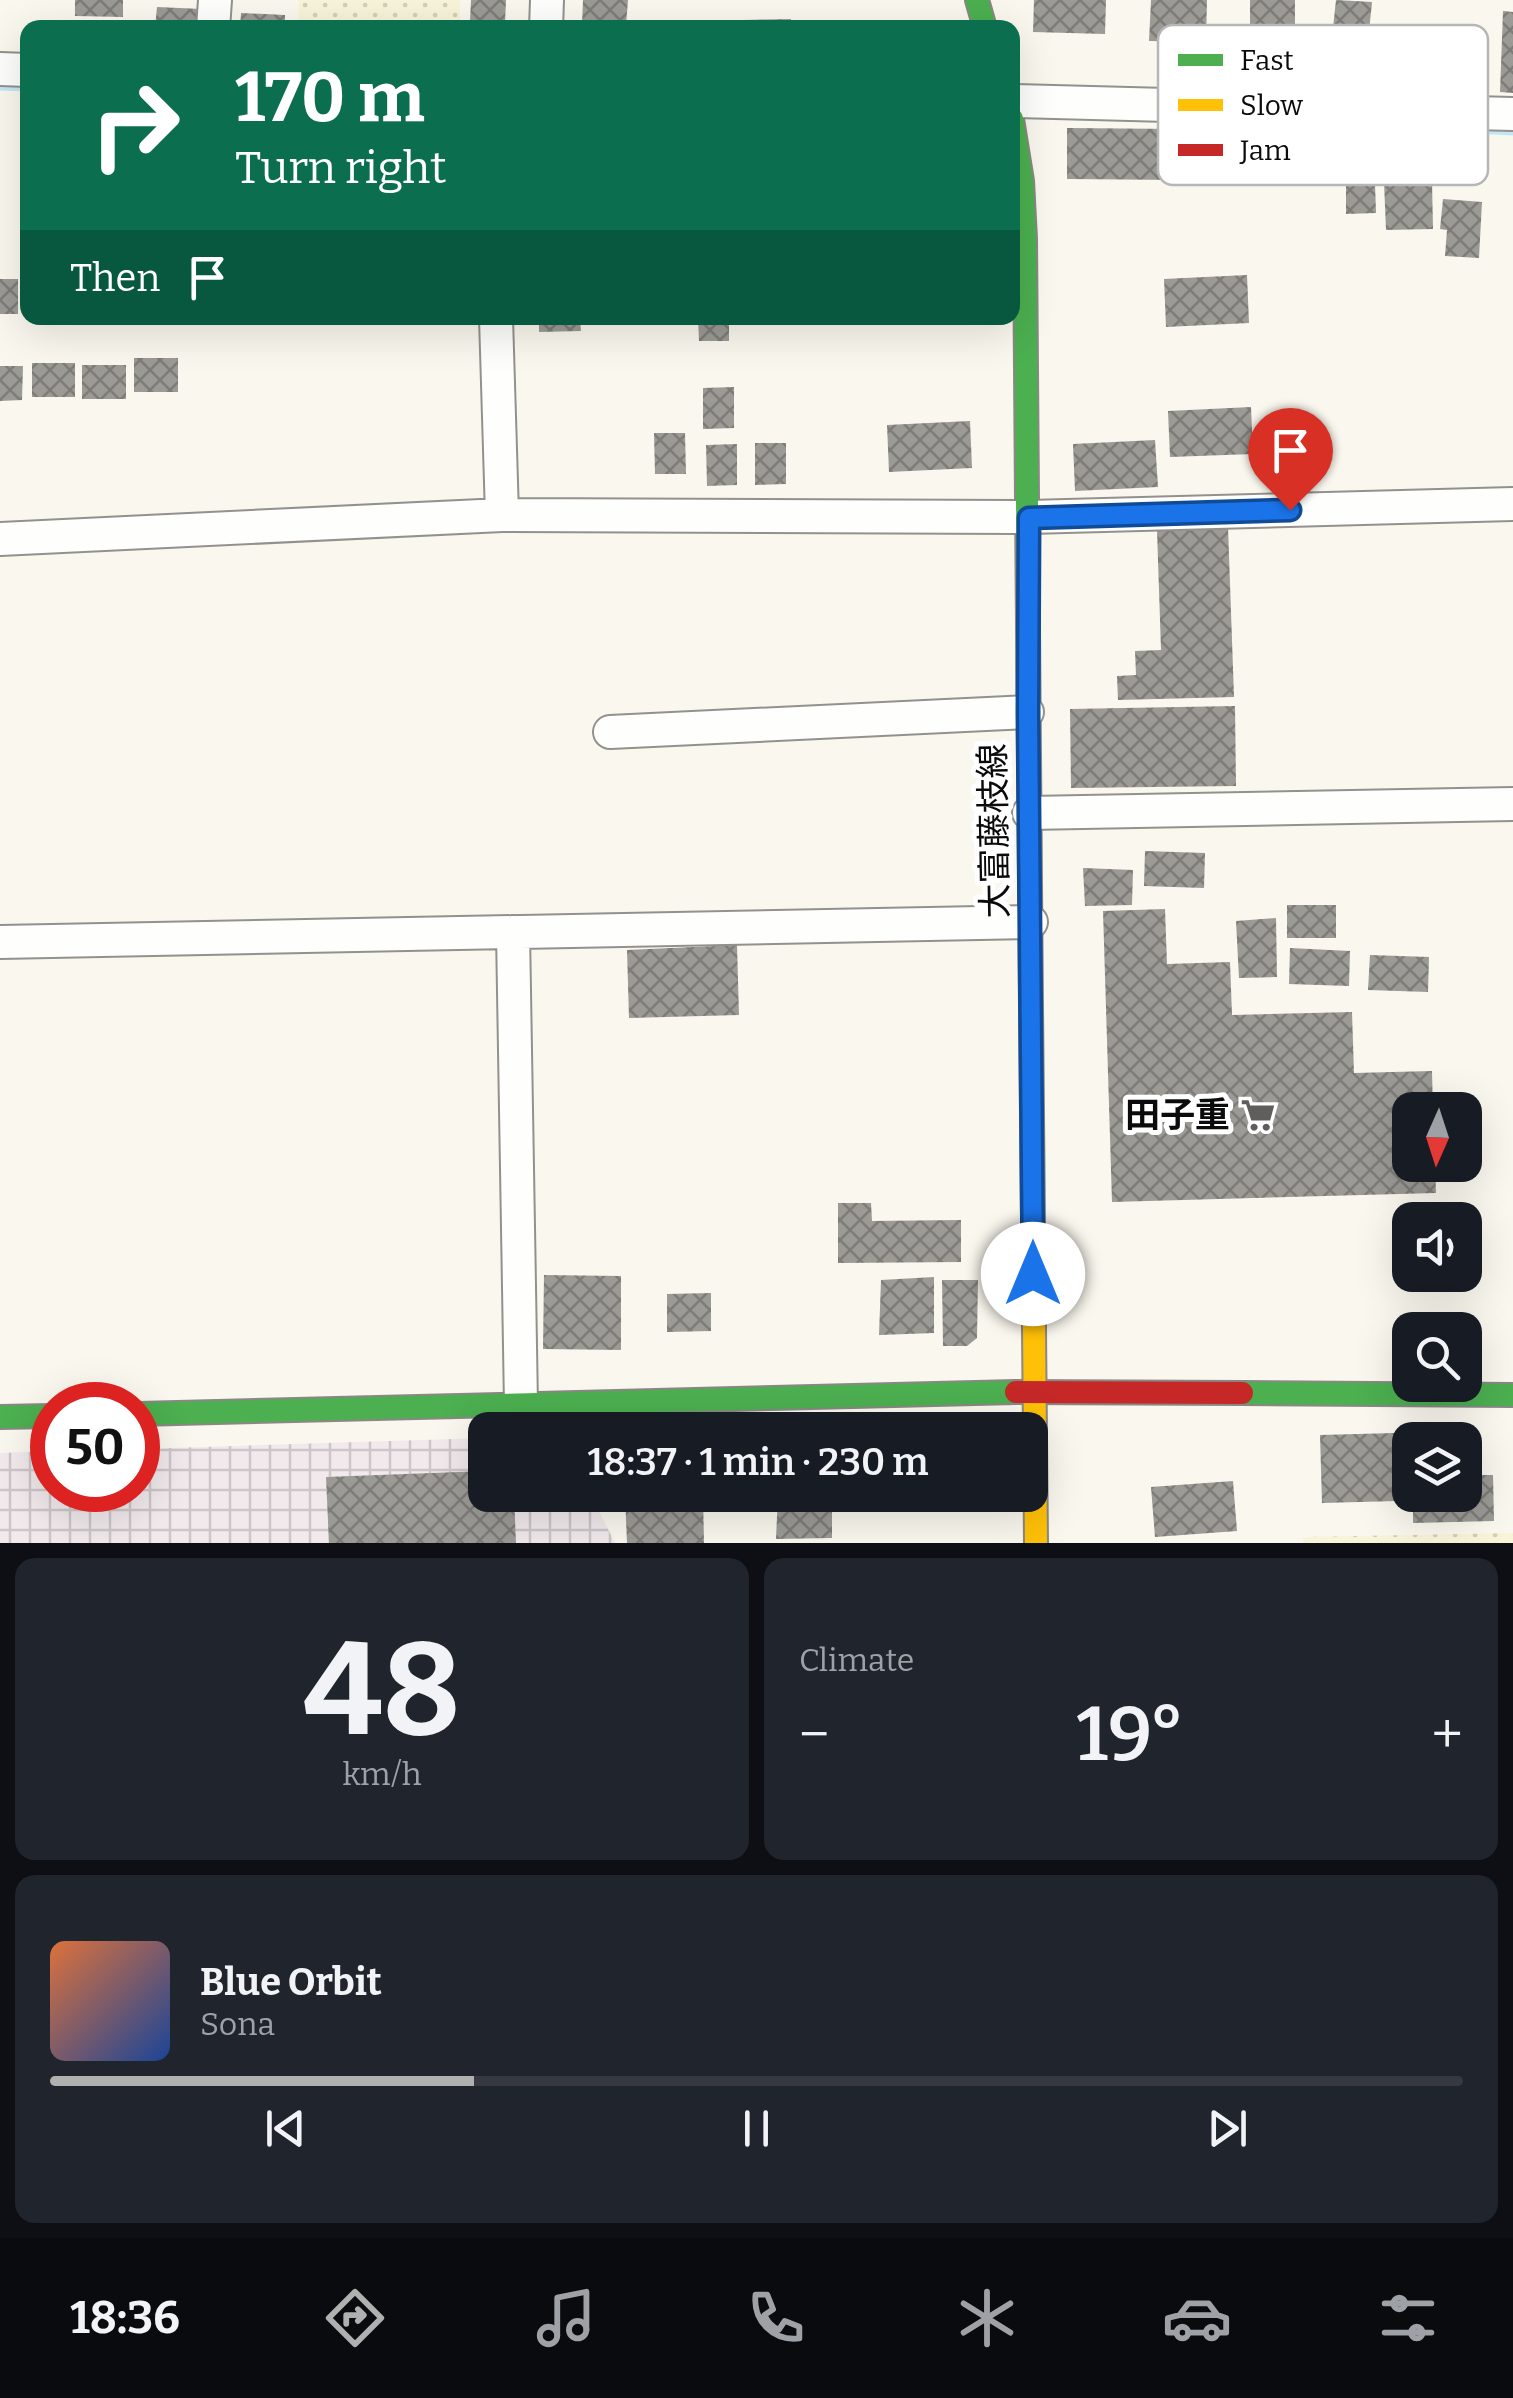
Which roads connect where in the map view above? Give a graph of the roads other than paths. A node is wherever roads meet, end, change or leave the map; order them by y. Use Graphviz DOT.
graph roads {
  1 [pos="1020,101"];
  2 [pos="1158,105"];
  3 [pos="1488,113"];
  4 [pos="1513,114"];
  5 [pos="1020,170"];
  6 [pos="496,325"];
  7 [pos="1513,504"];
  8 [pos="502,515"];
  9 [pos="1029,518"];
  10 [pos="0,539"];
  11 [pos="1028,712"];
  12 [pos="610,732"];
  13 [pos="1513,804"];
  14 [pos="1029,813"];
  15 [pos="1030,922"];
  16 [pos="514,932"];
  17 [pos="0,942"];
  18 [pos="1034,1392"];
  19 [pos="1513,1395"];
  20 [pos="522,1404"];
  21 [pos="160,1413"];
  22 [pos="30,1417"];
  23 [pos="0,1418"];
  24 [pos="1036,1543"];
  1 -- 2 [label="street"];
  3 -- 4 [label="street"];
  5 -- 9 [label="main road, 大富藤枝線"];
  6 -- 8 [label="street"];
  7 -- 9 [label="street"];
  8 -- 9 [label="street"];
  8 -- 10 [label="street"];
  9 -- 11 [label="main road, 大富藤枝線"];
  11 -- 12 [label="street"];
  11 -- 14 [label="main road, 大富藤枝線"];
  13 -- 14 [label="street"];
  14 -- 15 [label="main road, 大富藤枝線"];
  15 -- 16 [label="street"];
  15 -- 18 [label="main road, 大富藤枝線"];
  16 -- 17 [label="street"];
  16 -- 20 [label="street"];
  18 -- 19 [label="main road"];
  18 -- 20 [label="main road"];
  18 -- 24 [label="main road, 大富藤枝線"];
  20 -- 21 [label="main road"];
  22 -- 23 [label="main road"];
}
